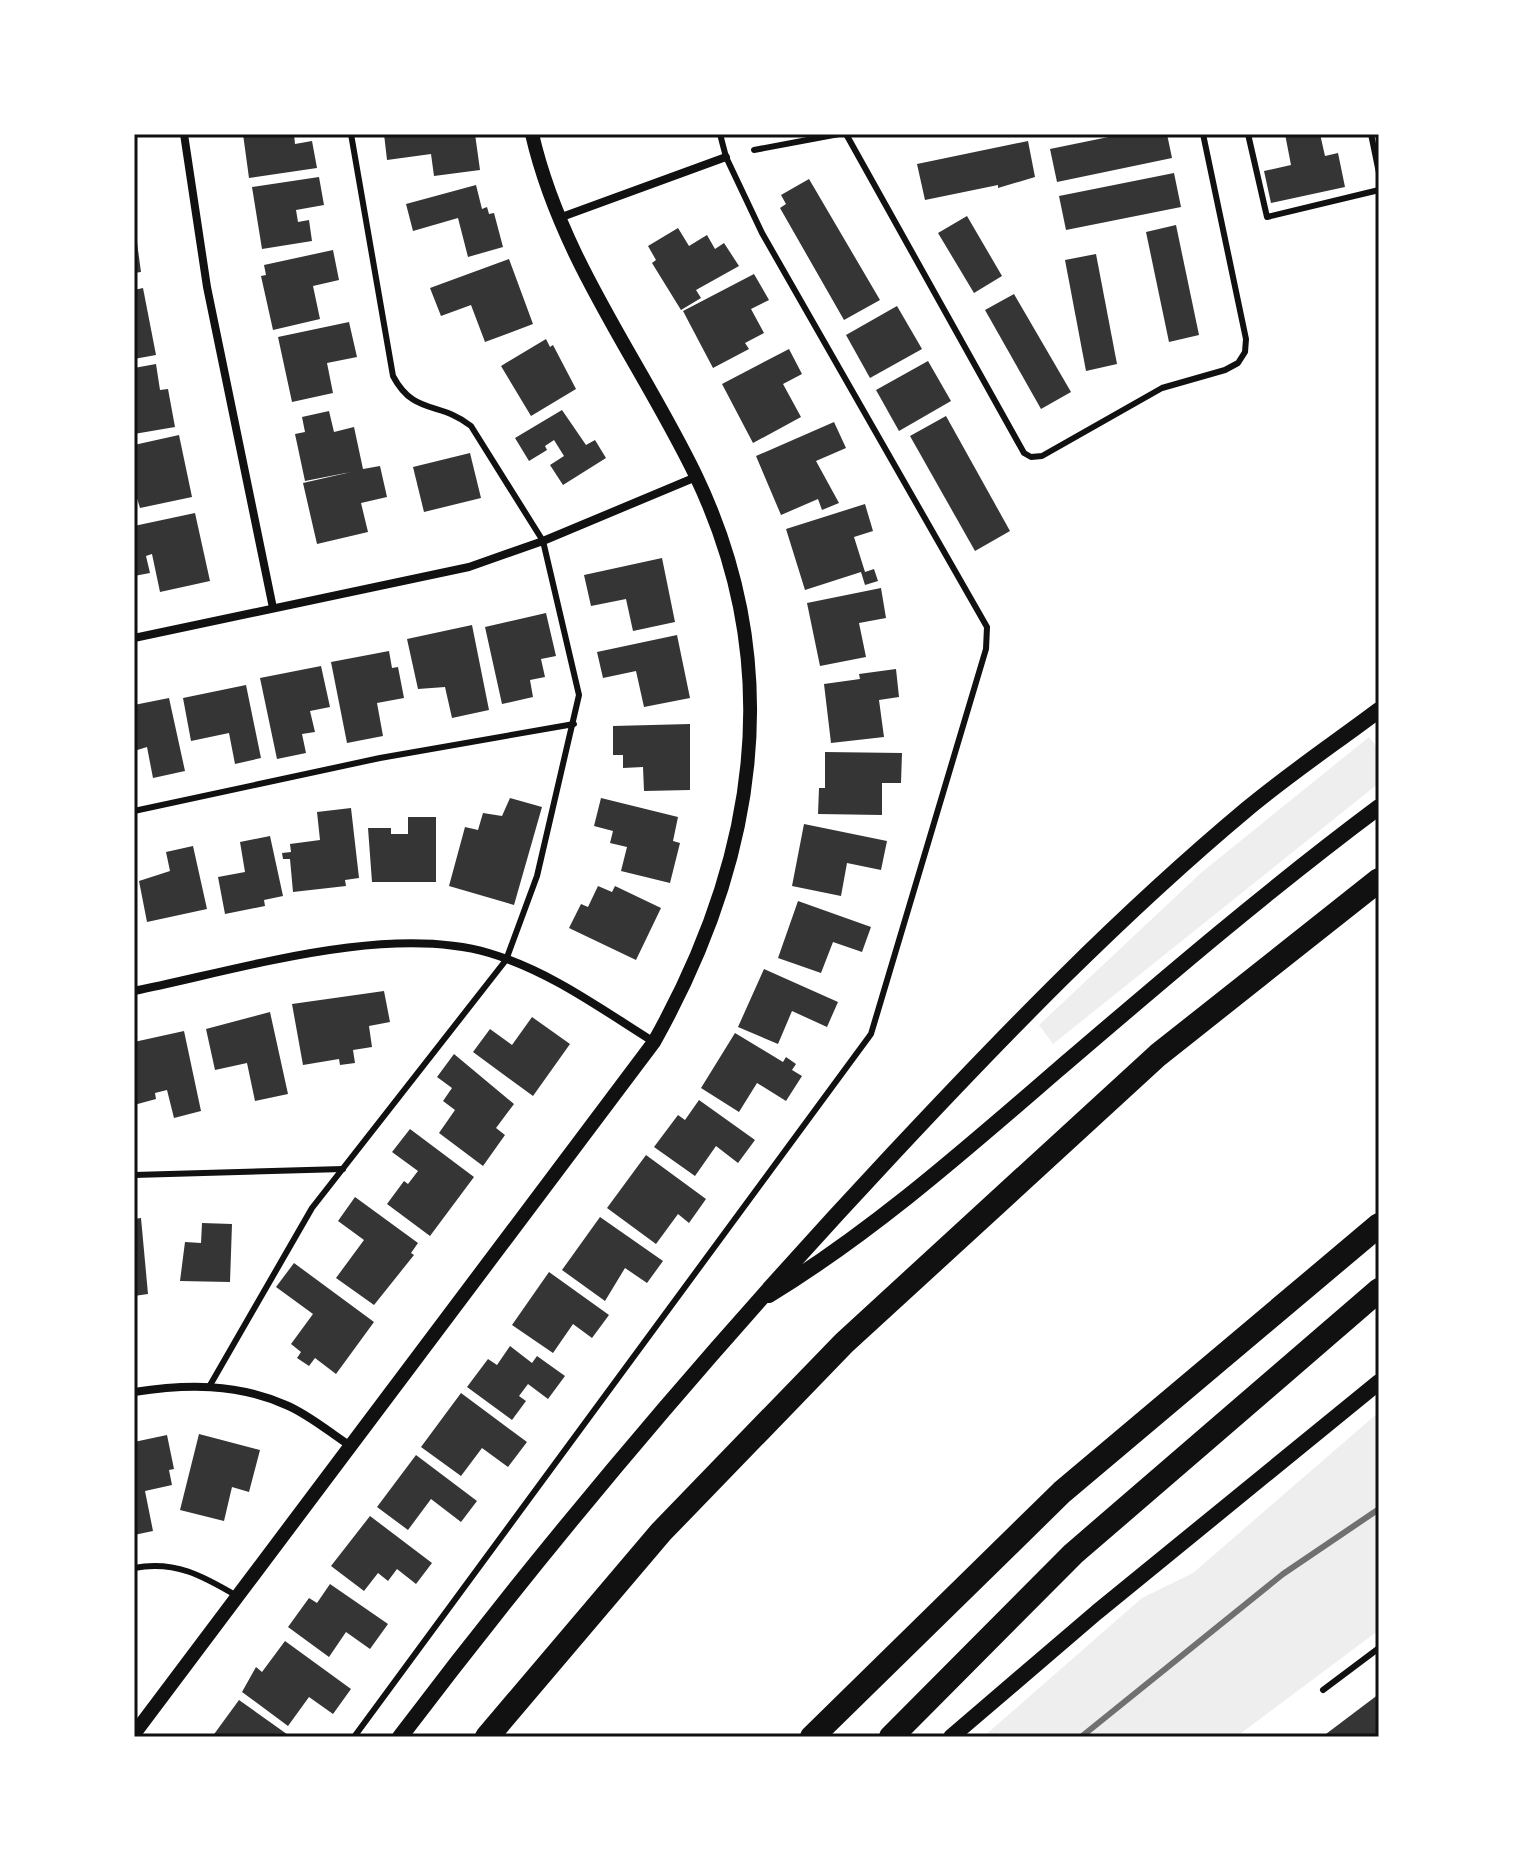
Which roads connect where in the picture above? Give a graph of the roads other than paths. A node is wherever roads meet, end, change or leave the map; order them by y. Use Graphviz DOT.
graph roads {
  1 [pos="184,134"];
  2 [pos="351,134"];
  3 [pos="532,134"];
  4 [pos="720,134"];
  5 [pos="839,134"];
  6 [pos="846,134"];
  7 [pos="1203,134"];
  8 [pos="1248,134"];
  9 [pos="1371,134"];
  10 [pos="754,150"];
  11 [pos="726,157"];
  12 [pos="1379,173"];
  13 [pos="1379,190"];
  14 [pos="559,218"];
  15 [pos="696,477"];
  16 [pos="543,541"];
  17 [pos="273,608"];
  18 [pos="134,638"];
  19 [pos="1379,710"];
  20 [pos="574,724"];
  21 [pos="1379,807"];
  22 [pos="134,811"];
  23 [pos="1379,880"];
  24 [pos="506,960"];
  25 [pos="134,991"];
  26 [pos="654,1042"];
  27 [pos="343,1169"];
  28 [pos="134,1175"];
  29 [pos="1379,1225"];
  30 [pos="1379,1290"];
  31 [pos="749,1307"];
  32 [pos="1379,1382"];
  33 [pos="209,1387"];
  34 [pos="134,1392"];
  35 [pos="349,1445"];
  36 [pos="134,1568"];
  37 [pos="237,1596"];
  38 [pos="1379,1648"];
  39 [pos="1323,1690"];
  40 [pos="134,1734"];
  41 [pos="354,1737"];
  42 [pos="400,1737"];
  43 [pos="487,1737"];
  44 [pos="812,1737"];
  45 [pos="891,1737"];
  46 [pos="951,1737"];
  1 -- 17 [label="street"];
  2 -- 16 [label="lane"];
  3 -- 14 [label="street"];
  4 -- 11 [label="lane"];
  5 -- 10 [label="lane"];
  6 -- 7 [label="lane"];
  8 -- 13 [label="lane"];
  9 -- 12 [label="lane"];
  11 -- 14 [label="street"];
  11 -- 41 [label="lane"];
  14 -- 15 [label="street"];
  15 -- 16 [label="street"];
  15 -- 26 [label="street"];
  16 -- 17 [label="street"];
  16 -- 20 [label="lane"];
  17 -- 18 [label="street"];
  19 -- 31 [label="main road"];
  20 -- 22 [label="lane"];
  20 -- 24 [label="lane"];
  21 -- 31 [label="main road"];
  23 -- 43 [label="highway"];
  24 -- 25 [label="street"];
  24 -- 26 [label="street"];
  24 -- 27 [label="lane"];
  26 -- 35 [label="street"];
  27 -- 28 [label="lane"];
  27 -- 33 [label="lane"];
  29 -- 44 [label="highway"];
  30 -- 45 [label="highway"];
  31 -- 42 [label="main road"];
  32 -- 46 [label="main road"];
  33 -- 34 [label="street"];
  33 -- 35 [label="street"];
  35 -- 37 [label="street"];
  36 -- 37 [label="lane"];
  37 -- 40 [label="street"];
  38 -- 39 [label="lane"];
}
